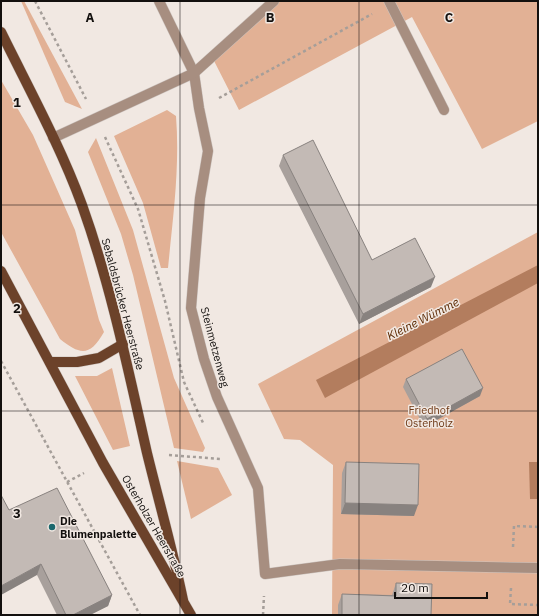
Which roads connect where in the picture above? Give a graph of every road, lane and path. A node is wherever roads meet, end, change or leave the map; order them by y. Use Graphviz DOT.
graph roads {
  1 [pos="35,1"];
  2 [pos="159,1"];
  3 [pos="274,1"];
  4 [pos="390,3"];
  5 [pos="1,32"];
  6 [pos="194,73"];
  7 [pos="199,108"];
  8 [pos="444,110"];
  9 [pos="96,118"];
  10 [pos="54,138"];
  11 [pos="1,272"];
  12 [pos="123,344"];
  13 [pos="1,361"];
  14 [pos="50,362"];
  15 [pos="148,456"];
  16 [pos="538,568"];
  17 [pos="183,600"];
  18 [pos="140,615"];
  19 [pos="191,615"];
  1 -- 9 [label="path"];
  2 -- 6 [label="street, Steinmetzenweg"];
  3 -- 6 [label="street"];
  4 -- 7 [label="path"];
  4 -- 8 [label="street"];
  5 -- 10 [label="main road, Sebaldsbrücker Heerstraße"];
  6 -- 7 [label="street, Steinmetzenweg"];
  6 -- 9 [label="street"];
  7 -- 16 [label="street, Steinmetzenweg"];
  9 -- 10 [label="street"];
  10 -- 12 [label="main road, Sebaldsbrücker Heerstraße"];
  11 -- 14 [label="main road"];
  12 -- 14 [label="main road"];
  12 -- 15 [label="main road, Sebaldsbrücker Heerstraße"];
  13 -- 18 [label="path"];
  14 -- 17 [label="main road, Osterholzer Heerstraße"];
  15 -- 17 [label="main road, Osterholzer Heerstraße"];
  17 -- 19 [label="main road, Osterholzer Heerstraße"];
}
